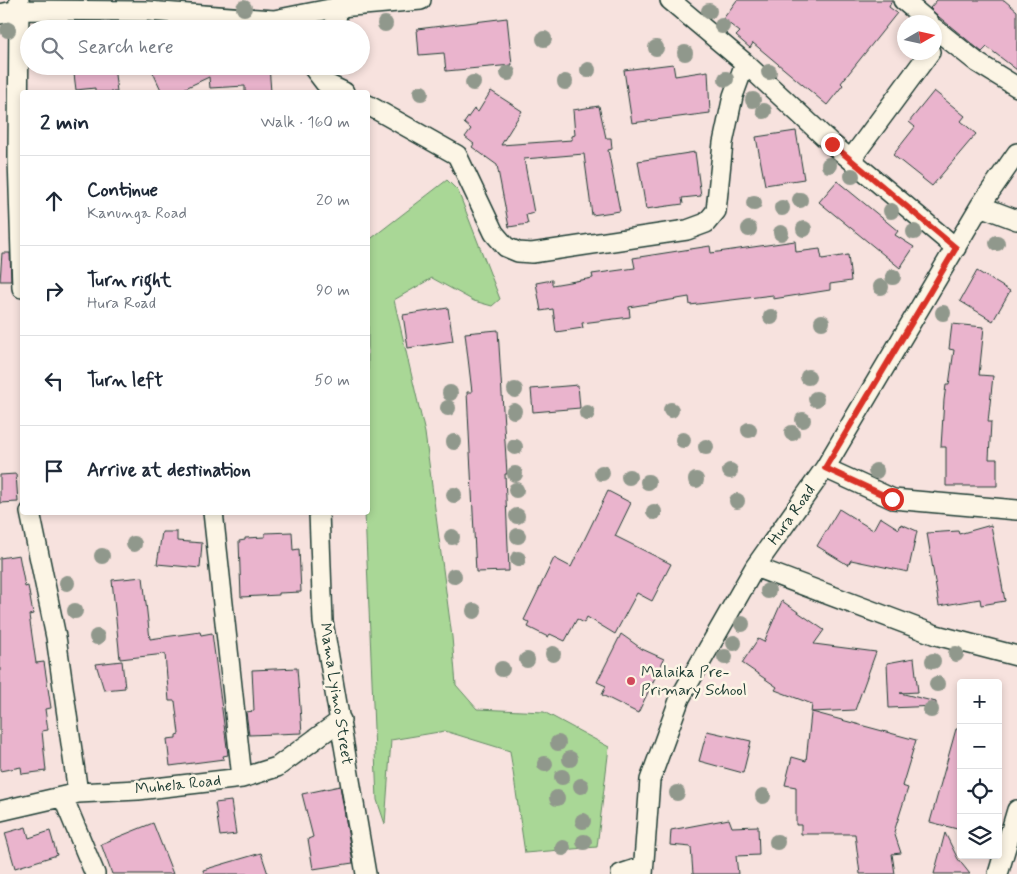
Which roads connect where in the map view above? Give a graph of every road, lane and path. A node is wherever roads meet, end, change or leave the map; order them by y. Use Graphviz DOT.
graph roads {
  1 [pos="421,0"];
  2 [pos="670,0"];
  3 [pos="903,0"];
  4 [pos="340,3"];
  5 [pos="12,8"];
  6 [pos="918,15"];
  7 [pos="237,20"];
  8 [pos="289,20"];
  9 [pos="336,20"];
  10 [pos="942,38"];
  11 [pos="924,60"];
  12 [pos="745,64"];
  13 [pos="325,80"];
  14 [pos="1017,87"];
  15 [pos="341,90"];
  16 [pos="370,106"];
  17 [pos="1017,153"];
  18 [pos="850,159"];
  19 [pos="980,206"];
  20 [pos="1017,220"];
  21 [pos="20,222"];
  22 [pos="956,248"];
  23 [pos="825,468"];
  24 [pos="1017,510"];
  25 [pos="31,515"];
  26 [pos="212,515"];
  27 [pos="319,515"];
  28 [pos="755,567"];
  29 [pos="1017,656"];
  30 [pos="341,720"];
  31 [pos="242,778"];
  32 [pos="71,795"];
  33 [pos="1017,810"];
  34 [pos="0,811"];
  35 [pos="642,870"];
  36 [pos="95,874"];
  37 [pos="366,874"];
  38 [pos="621,874"];
  39 [pos="998,874"];
  1 -- 4 [label="street"];
  2 -- 12 [label="street"];
  3 -- 6 [label="street"];
  4 -- 8 [label="street"];
  4 -- 9 [label="street"];
  5 -- 7 [label="street"];
  5 -- 21 [label="street"];
  10 -- 14 [label="street"];
  11 -- 18 [label="street"];
  12 -- 16 [label="street"];
  12 -- 18 [label="street"];
  13 -- 15 [label="street"];
  17 -- 19 [label="street, Hura Road"];
  18 -- 22 [label="street"];
  19 -- 20 [label="street"];
  19 -- 22 [label="street, Hura Road"];
  22 -- 23 [label="street, Hura Road"];
  23 -- 24 [label="street"];
  23 -- 28 [label="street, Hura Road"];
  25 -- 32 [label="street"];
  26 -- 31 [label="street"];
  27 -- 30 [label="street, Mama Lyimo Street"];
  28 -- 29 [label="street"];
  28 -- 35 [label="street, Hura Road"];
  30 -- 31 [label="street, Muhela Road"];
  30 -- 37 [label="street, Mama Lyimo Street"];
  31 -- 32 [label="street, Muhela Road"];
  32 -- 34 [label="street, Muhela Road"];
  32 -- 36 [label="street"];
  33 -- 39 [label="street"];
  35 -- 38 [label="street"];
}
